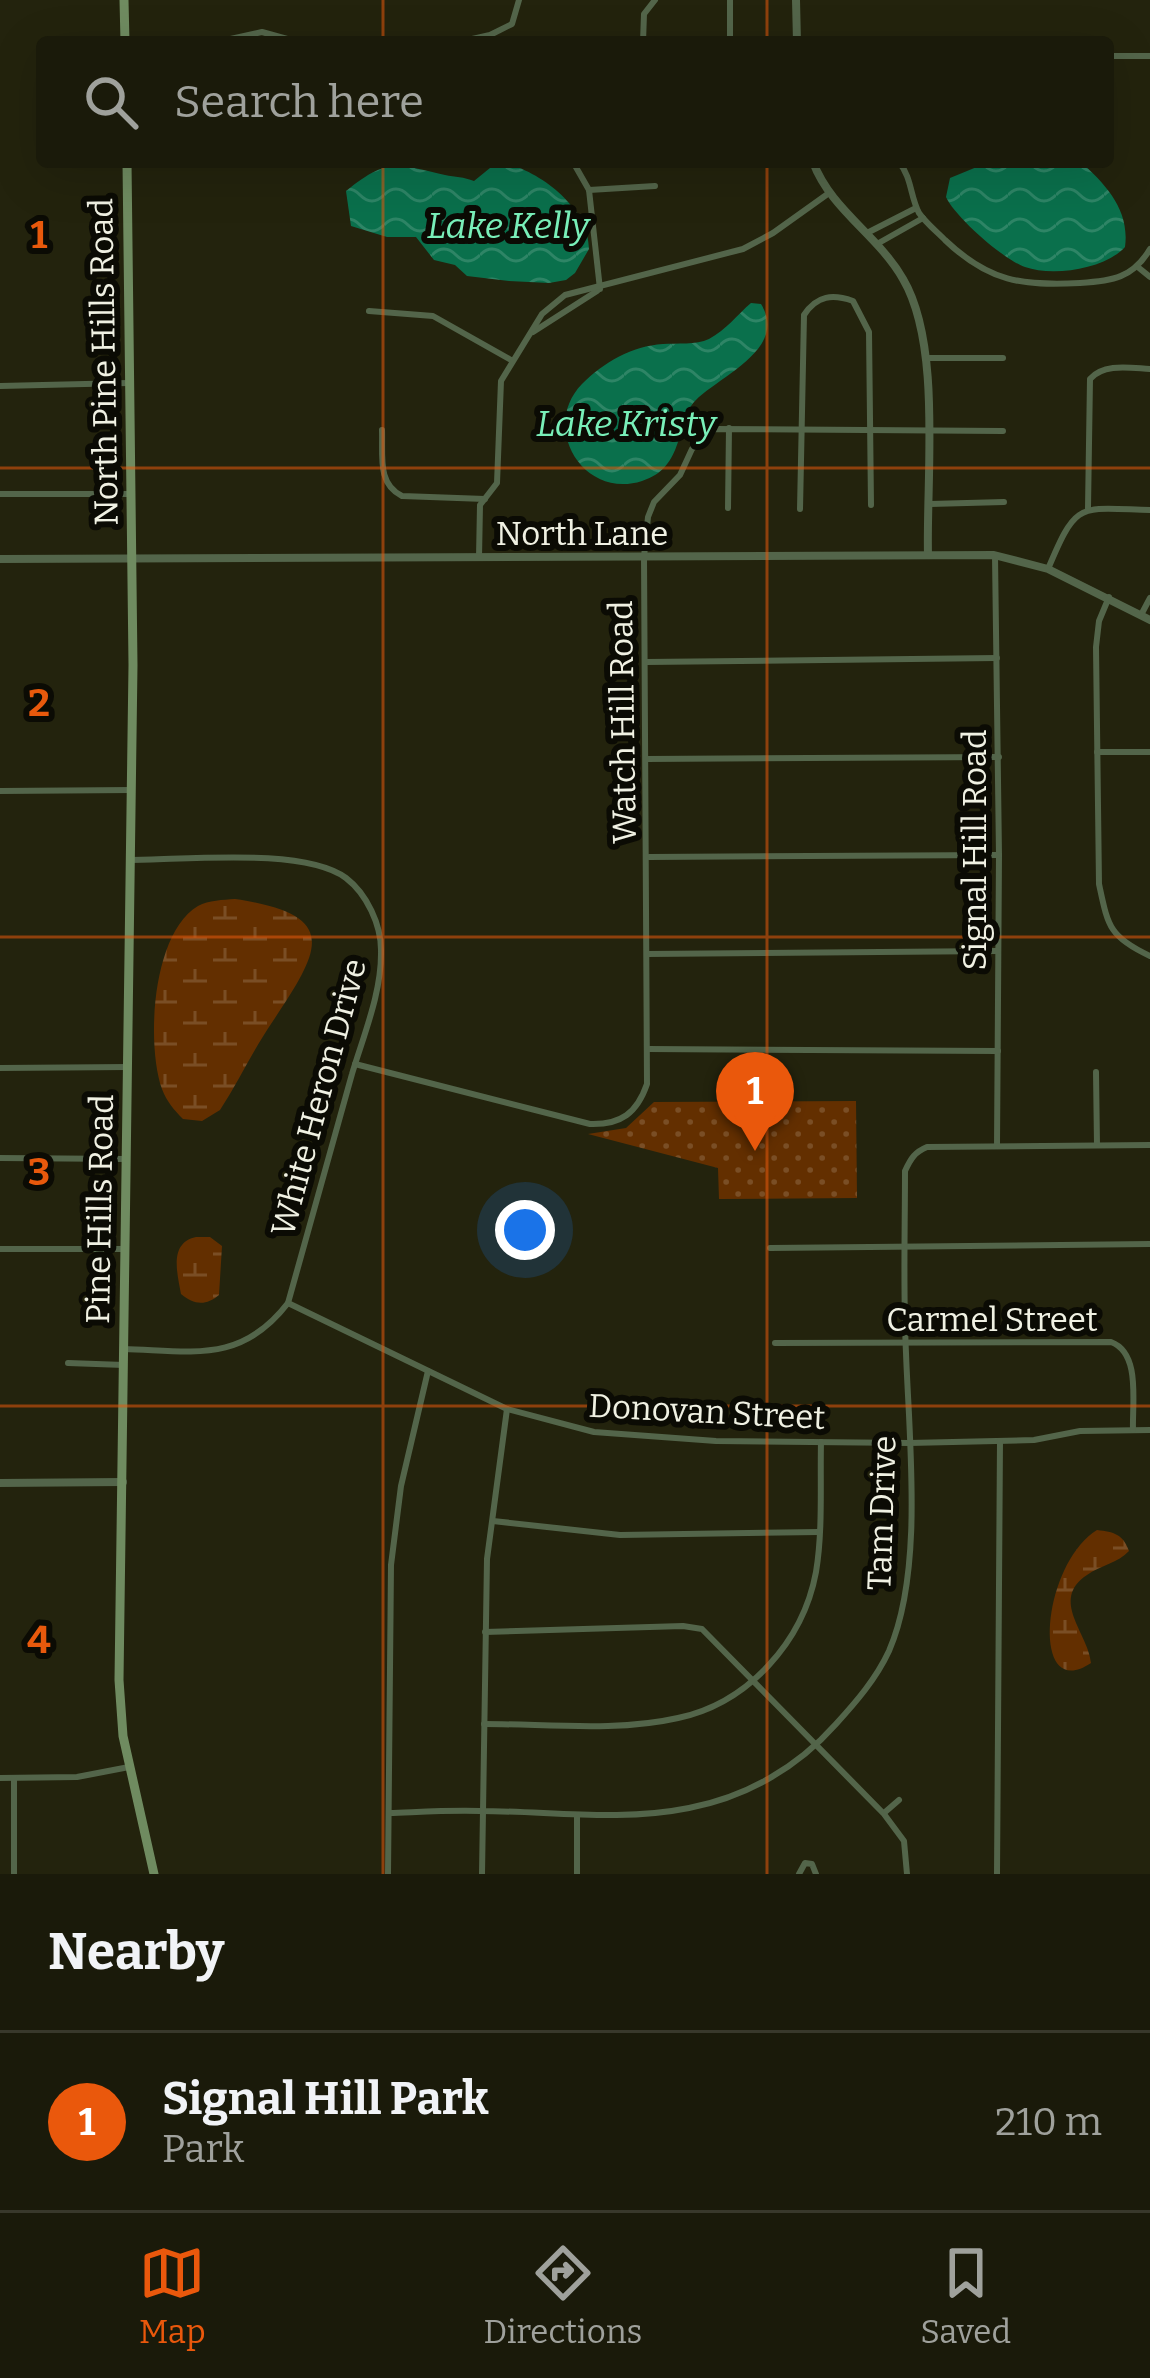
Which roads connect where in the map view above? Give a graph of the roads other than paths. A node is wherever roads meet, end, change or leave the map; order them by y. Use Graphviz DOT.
graph roads {
  1 [pos="124,0"];
  2 [pos="519,0"];
  3 [pos="655,0"];
  4 [pos="730,0"];
  5 [pos="796,0"];
  6 [pos="125,36"];
  7 [pos="244,36"];
  8 [pos="276,36"];
  9 [pos="486,36"];
  10 [pos="643,36"];
  11 [pos="730,36"];
  12 [pos="797,36"];
  13 [pos="1114,56"];
  14 [pos="1150,56"];
  15 [pos="127,168"];
  16 [pos="576,168"];
  17 [pos="816,168"];
  18 [pos="902,168"];
  19 [pos="655,186"];
  20 [pos="589,190"];
  21 [pos="829,194"];
  22 [pos="916,208"];
  23 [pos="923,218"];
  24 [pos="867,233"];
  25 [pos="877,244"];
  26 [pos="1150,249"];
  27 [pos="1139,268"];
  28 [pos="1150,277"];
  29 [pos="601,289"];
  30 [pos="369,311"];
  31 [pos="926,358"];
  32 [pos="1003,358"];
  33 [pos="511,360"];
  34 [pos="1150,369"];
  35 [pos="130,383"];
  36 [pos="0,386"];
  37 [pos="729,428"];
  38 [pos="803,428"];
  39 [pos="872,428"];
  40 [pos="382,430"];
  41 [pos="1003,430"];
  42 [pos="927,431"];
  43 [pos="0,494"];
  44 [pos="132,494"];
  45 [pos="484,499"];
  46 [pos="1004,502"];
  47 [pos="927,504"];
  48 [pos="871,505"];
  49 [pos="728,508"];
  50 [pos="1088,508"];
  51 [pos="800,509"];
  52 [pos="1150,510"];
  53 [pos="928,555"];
  54 [pos="994,555"];
  55 [pos="479,557"];
  56 [pos="644,557"];
  57 [pos="0,559"];
  58 [pos="133,561"];
  59 [pos="1048,569"];
  60 [pos="1109,597"];
  61 [pos="1150,598"];
  62 [pos="1147,617"];
  63 [pos="997,658"];
  64 [pos="646,662"];
  65 [pos="1097,752"];
  66 [pos="1150,752"];
  67 [pos="998,757"];
  68 [pos="646,759"];
  69 [pos="132,790"];
  70 [pos="0,791"];
  71 [pos="999,855"];
  72 [pos="648,857"];
  73 [pos="131,860"];
  74 [pos="998,951"];
  75 [pos="647,954"];
  76 [pos="1150,956"];
  77 [pos="648,1049"];
  78 [pos="998,1051"];
  79 [pos="355,1064"];
  80 [pos="128,1067"];
  81 [pos="0,1068"];
  82 [pos="1096,1072"];
  83 [pos="1150,1144"];
  84 [pos="1097,1145"];
  85 [pos="997,1146"];
  86 [pos="0,1158"];
  87 [pos="127,1159"];
  88 [pos="1150,1244"];
  89 [pos="905,1246"];
  90 [pos="770,1248"];
  91 [pos="0,1249"];
  92 [pos="126,1249"];
  93 [pos="288,1303"];
  94 [pos="775,1343"];
  95 [pos="905,1345"];
  96 [pos="124,1348"];
  97 [pos="68,1363"];
  98 [pos="124,1365"];
  99 [pos="428,1371"];
  100 [pos="507,1409"];
  101 [pos="1133,1430"];
  102 [pos="1150,1430"];
  103 [pos="1000,1441"];
  104 [pos="821,1442"];
  105 [pos="909,1443"];
  106 [pos="122,1482"];
  107 [pos="0,1483"];
  108 [pos="492,1521"];
  109 [pos="819,1532"];
  110 [pos="485,1632"];
  111 [pos="755,1679"];
  112 [pos="484,1724"];
  113 [pos="818,1744"];
  114 [pos="130,1767"];
  115 [pos="0,1778"];
  116 [pos="14,1778"];
  117 [pos="899,1799"];
  118 [pos="483,1810"];
  119 [pos="389,1813"];
  120 [pos="884,1814"];
  121 [pos="577,1815"];
  122 [pos="14,1874"];
  123 [pos="150,1874"];
  124 [pos="388,1874"];
  125 [pos="482,1874"];
  126 [pos="578,1874"];
  127 [pos="800,1874"];
  128 [pos="816,1874"];
  129 [pos="908,1874"];
  130 [pos="997,1874"];
  1 -- 6 [label="main road"];
  2 -- 9 [label="street"];
  3 -- 10 [label="street"];
  4 -- 11 [label="street"];
  5 -- 12 [label="street"];
  7 -- 8 [label="street"];
  13 -- 14 [label="street"];
  15 -- 35 [label="main road, North Pine Hills Road"];
  16 -- 20 [label="street"];
  17 -- 21 [label="street"];
  18 -- 22 [label="street"];
  19 -- 20 [label="street"];
  20 -- 29 [label="street"];
  21 -- 24 [label="street"];
  21 -- 29 [label="street"];
  22 -- 23 [label="street"];
  22 -- 24 [label="street"];
  23 -- 25 [label="street"];
  23 -- 27 [label="street"];
  24 -- 25 [label="street"];
  25 -- 31 [label="street"];
  26 -- 27 [label="street"];
  27 -- 28 [label="street"];
  29 -- 33 [label="street"];
  30 -- 33 [label="street"];
  31 -- 32 [label="street"];
  31 -- 42 [label="street"];
  33 -- 45 [label="street"];
  34 -- 50 [label="street"];
  35 -- 36 [label="street"];
  35 -- 44 [label="main road, North Pine Hills Road"];
  37 -- 38 [label="street"];
  37 -- 49 [label="street"];
  37 -- 56 [label="street, Watch Hill Road"];
  38 -- 39 [label="street"];
  38 -- 39 [label="street"];
  38 -- 51 [label="street"];
  39 -- 42 [label="street"];
  39 -- 48 [label="street"];
  40 -- 45 [label="street"];
  41 -- 42 [label="street"];
  42 -- 47 [label="street"];
  43 -- 44 [label="street"];
  44 -- 58 [label="main road, North Pine Hills Road"];
  45 -- 55 [label="street"];
  46 -- 47 [label="street"];
  47 -- 53 [label="street"];
  50 -- 52 [label="street"];
  50 -- 59 [label="street"];
  53 -- 54 [label="street, North Lane"];
  53 -- 56 [label="street, North Lane"];
  54 -- 59 [label="street, North Lane"];
  54 -- 63 [label="street, Signal Hill Road"];
  55 -- 56 [label="street, North Lane"];
  55 -- 58 [label="street, North Lane"];
  56 -- 64 [label="street, Watch Hill Road"];
  57 -- 58 [label="street, North Lane"];
  58 -- 69 [label="main road, Pine Hills Road"];
  59 -- 60 [label="street, North Lane"];
  60 -- 62 [label="street, North Lane"];
  60 -- 65 [label="street"];
  61 -- 62 [label="street"];
  63 -- 64 [label="street"];
  63 -- 67 [label="street, Signal Hill Road"];
  64 -- 68 [label="street, Watch Hill Road"];
  65 -- 66 [label="street"];
  65 -- 76 [label="street"];
  67 -- 68 [label="street"];
  67 -- 71 [label="street, Signal Hill Road"];
  68 -- 72 [label="street, Watch Hill Road"];
  69 -- 70 [label="street"];
  69 -- 73 [label="main road, Pine Hills Road"];
  71 -- 72 [label="street"];
  71 -- 74 [label="street, Signal Hill Road"];
  72 -- 75 [label="street, Watch Hill Road"];
  73 -- 79 [label="street, White Heron Drive"];
  73 -- 80 [label="main road, Pine Hills Road"];
  74 -- 75 [label="street"];
  74 -- 78 [label="street, Signal Hill Road"];
  75 -- 77 [label="street, Watch Hill Road"];
  77 -- 78 [label="street"];
  77 -- 79 [label="street, Watch Hill Road"];
  78 -- 85 [label="street, Signal Hill Road"];
  79 -- 93 [label="street, White Heron Drive"];
  80 -- 81 [label="street"];
  80 -- 87 [label="main road, Pine Hills Road"];
  82 -- 84 [label="street"];
  83 -- 84 [label="street"];
  84 -- 85 [label="street"];
  85 -- 89 [label="street, Tam Drive"];
  86 -- 87 [label="street"];
  87 -- 92 [label="main road, Pine Hills Road"];
  88 -- 89 [label="street"];
  89 -- 90 [label="street"];
  89 -- 95 [label="street, Tam Drive"];
  91 -- 92 [label="street"];
  92 -- 96 [label="main road, Pine Hills Road"];
  93 -- 96 [label="street"];
  93 -- 99 [label="street, Donovan Street"];
  94 -- 95 [label="street, Carmel Street"];
  95 -- 101 [label="street, Carmel Street"];
  95 -- 105 [label="street, Tam Drive"];
  96 -- 98 [label="main road, Pine Hills Road"];
  97 -- 98 [label="street"];
  98 -- 106 [label="main road, Pine Hills Road"];
  99 -- 100 [label="street, Donovan Street"];
  99 -- 119 [label="street"];
  100 -- 104 [label="street, Donovan Street"];
  100 -- 108 [label="street"];
  101 -- 102 [label="street, Donovan Street"];
  101 -- 103 [label="street, Donovan Street"];
  103 -- 105 [label="street, Donovan Street"];
  103 -- 130 [label="street"];
  104 -- 105 [label="street, Donovan Street"];
  104 -- 109 [label="street"];
  105 -- 113 [label="street, Tam Drive"];
  106 -- 107 [label="street"];
  106 -- 114 [label="main road, Pine Hills Road"];
  108 -- 109 [label="street"];
  108 -- 110 [label="street"];
  109 -- 111 [label="street"];
  110 -- 111 [label="street"];
  110 -- 112 [label="street"];
  111 -- 112 [label="street"];
  111 -- 113 [label="street"];
  112 -- 118 [label="street"];
  113 -- 120 [label="street"];
  113 -- 121 [label="street, Tam Drive"];
  114 -- 116 [label="street"];
  114 -- 123 [label="main road, Pine Hills Road"];
  115 -- 116 [label="street"];
  116 -- 122 [label="street"];
  117 -- 120 [label="street"];
  118 -- 119 [label="street, Tam Drive"];
  118 -- 121 [label="street, Tam Drive"];
  118 -- 125 [label="street"];
  119 -- 124 [label="street"];
  120 -- 129 [label="street"];
  121 -- 126 [label="street"];
  127 -- 128 [label="street"];
}
